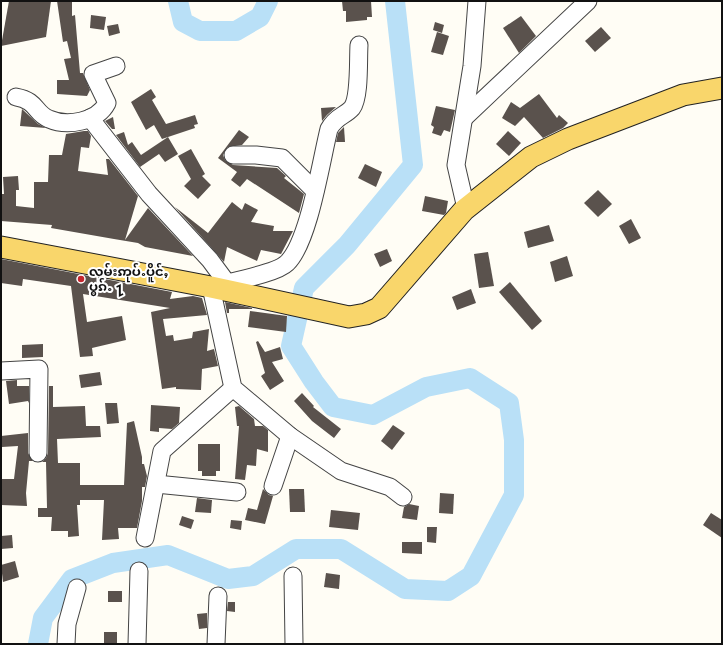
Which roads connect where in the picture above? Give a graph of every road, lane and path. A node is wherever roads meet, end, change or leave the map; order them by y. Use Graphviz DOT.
graph roads {
  1 [pos="477,1"];
  2 [pos="573,1"];
  3 [pos="588,1"];
  4 [pos="556,31"];
  5 [pos="359,46"];
  6 [pos="116,66"];
  7 [pos="722,88"];
  8 [pos="16,97"];
  9 [pos="465,117"];
  10 [pos="90,118"];
  11 [pos="233,155"];
  12 [pos="315,191"];
  13 [pos="464,210"];
  14 [pos="1,247"];
  15 [pos="219,285"];
  16 [pos="1,371"];
  17 [pos="233,388"];
  18 [pos="290,436"];
  19 [pos="38,453"];
  20 [pos="156,484"];
  21 [pos="274,486"];
  22 [pos="237,492"];
  23 [pos="403,496"];
  24 [pos="145,538"];
  25 [pos="139,571"];
  26 [pos="293,576"];
  27 [pos="78,588"];
  28 [pos="218,596"];
  29 [pos="66,644"];
  30 [pos="137,644"];
  31 [pos="216,644"];
  32 [pos="294,644"];
  1 -- 9 [label="street"];
  2 -- 4 [label="street"];
  3 -- 4 [label="street"];
  4 -- 9 [label="street"];
  5 -- 12 [label="street"];
  6 -- 10 [label="street"];
  7 -- 13 [label="main road"];
  8 -- 10 [label="street"];
  9 -- 13 [label="street"];
  10 -- 15 [label="street"];
  11 -- 12 [label="street"];
  12 -- 15 [label="street"];
  13 -- 15 [label="main road"];
  14 -- 15 [label="main road"];
  15 -- 17 [label="street"];
  16 -- 19 [label="street"];
  17 -- 18 [label="street"];
  17 -- 20 [label="street"];
  18 -- 21 [label="street"];
  18 -- 23 [label="street"];
  20 -- 22 [label="street"];
  20 -- 24 [label="street"];
  25 -- 30 [label="street"];
  26 -- 32 [label="street"];
  27 -- 29 [label="street"];
  28 -- 31 [label="street"];
}
